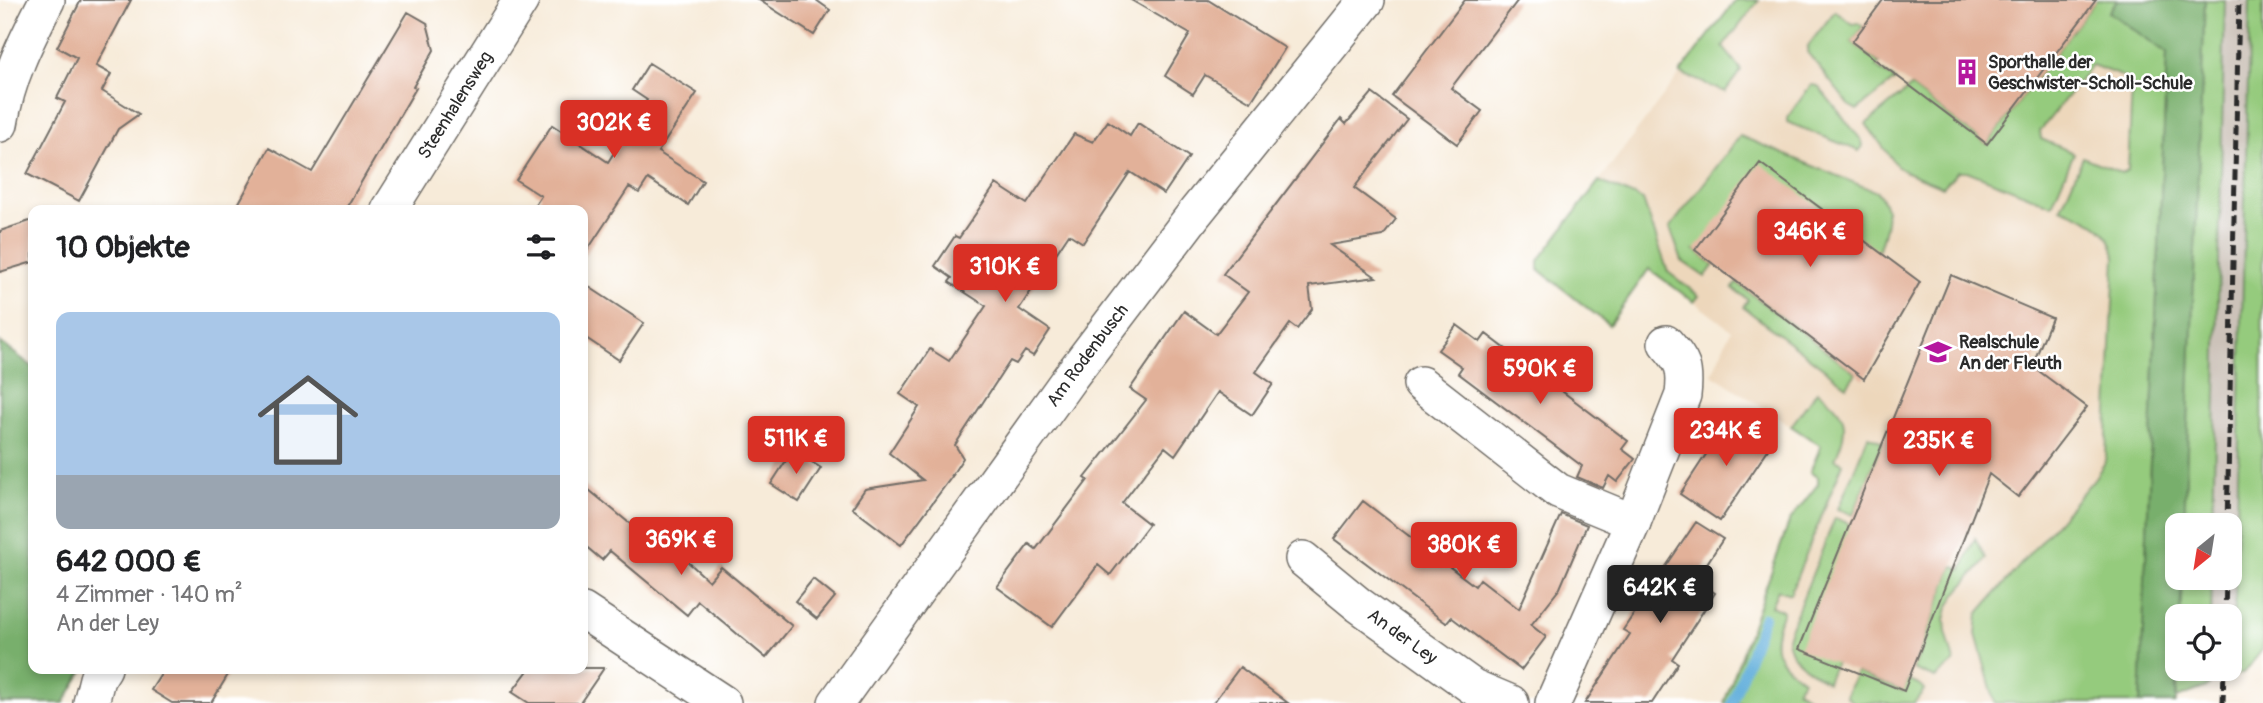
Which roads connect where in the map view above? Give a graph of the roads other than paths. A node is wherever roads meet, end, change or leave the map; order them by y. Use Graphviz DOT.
graph roads {
  1 [pos="47,0"];
  2 [pos="519,1"];
  3 [pos="1349,7"];
  4 [pos="0,124"];
  5 [pos="392,205"];
  6 [pos="1665,342"];
  7 [pos="1422,384"];
  8 [pos="1633,522"];
  9 [pos="1303,559"];
  10 [pos="588,614"];
  11 [pos="100,674"];
  12 [pos="91,703"];
  13 [pos="723,703"];
  14 [pos="836,703"];
  15 [pos="1511,703"];
  16 [pos="1553,703"];
  1 -- 4 [label="street"];
  2 -- 5 [label="street, Steenhalensweg"];
  3 -- 14 [label="street, Am Rodenbusch"];
  6 -- 8 [label="street"];
  7 -- 8 [label="street"];
  8 -- 16 [label="street"];
  9 -- 15 [label="street, An der Ley"];
  10 -- 13 [label="street"];
  11 -- 12 [label="street"];
}
